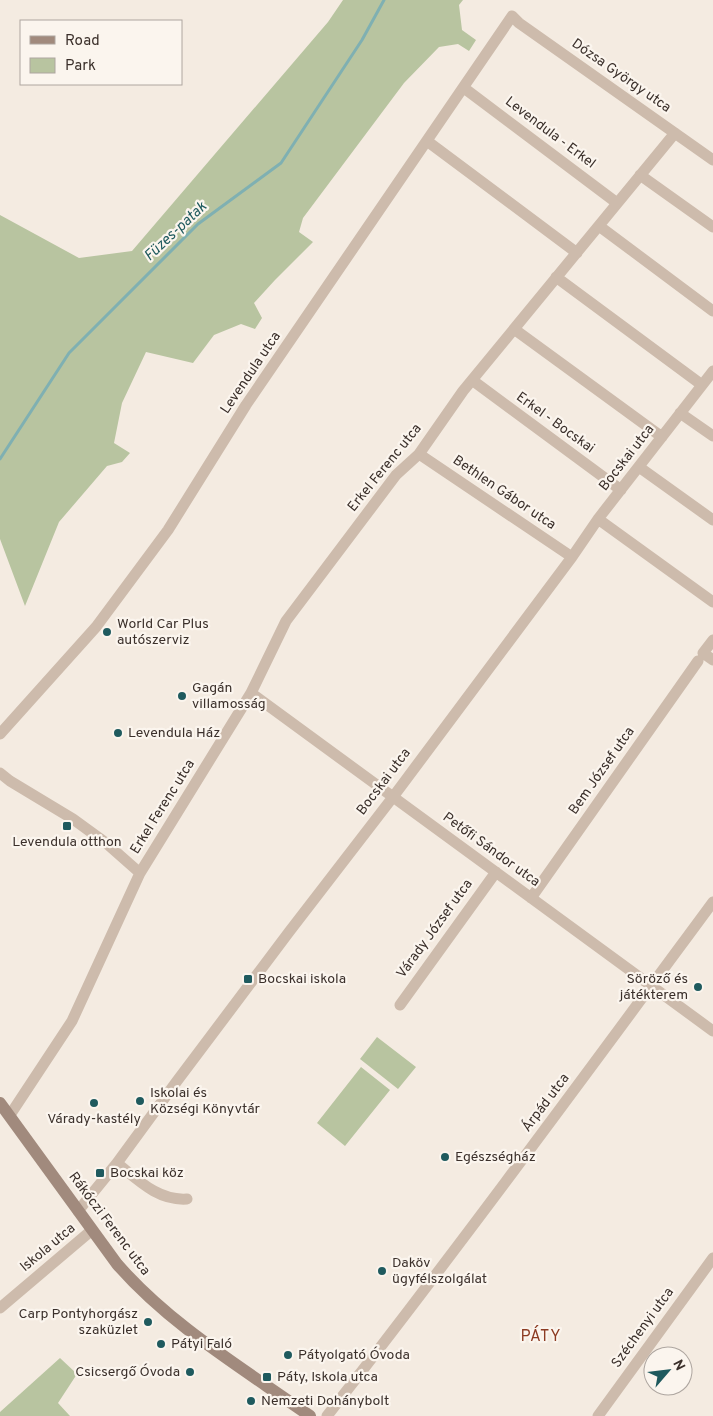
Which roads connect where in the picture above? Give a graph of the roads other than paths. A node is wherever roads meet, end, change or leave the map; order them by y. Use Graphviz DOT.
graph roads {
  1 [pos="512,16"];
  2 [pos="464,88"];
  3 [pos="675,133"];
  4 [pos="427,141"];
  5 [pos="713,160"];
  6 [pos="640,175"];
  7 [pos="617,203"];
  8 [pos="599,226"];
  9 [pos="713,228"];
  10 [pos="577,253"];
  11 [pos="556,277"];
  12 [pos="713,311"];
  13 [pos="514,329"];
  14 [pos="713,371"];
  15 [pos="472,380"];
  16 [pos="702,385"];
  17 [pos="680,413"];
  18 [pos="713,436"];
  19 [pos="662,437"];
  20 [pos="419,454"];
  21 [pos="639,467"];
  22 [pos="621,490"];
  23 [pos="598,519"];
  24 [pos="713,520"];
  25 [pos="572,557"];
  26 [pos="713,602"];
  27 [pos="713,640"];
  28 [pos="705,658"];
  29 [pos="251,693"];
  30 [pos="0,734"];
  31 [pos="0,773"];
  32 [pos="393,797"];
  33 [pos="496,872"];
  34 [pos="140,873"];
  35 [pos="531,898"];
  36 [pos="713,902"];
  37 [pos="651,986"];
  38 [pos="400,1005"];
  39 [pos="713,1031"];
  40 [pos="0,1103"];
  41 [pos="10,1116"];
  42 [pos="117,1163"];
  43 [pos="187,1198"];
  44 [pos="78,1211"];
  45 [pos="92,1230"];
  46 [pos="713,1258"];
  47 [pos="0,1308"];
  48 [pos="310,1416"];
  49 [pos="327,1416"];
  50 [pos="598,1416"];
  1 -- 2 [label="street, Levendula utca"];
  1 -- 3 [label="street, Dózsa György utca"];
  2 -- 4 [label="street, Levendula utca"];
  2 -- 7 [label="street, Levendula - Erkel"];
  3 -- 5 [label="street, Dózsa György utca"];
  3 -- 6 [label="street, Erkel Ferenc utca"];
  4 -- 10 [label="street"];
  4 -- 30 [label="street, Levendula utca"];
  6 -- 7 [label="street, Erkel Ferenc utca"];
  6 -- 9 [label="street"];
  7 -- 8 [label="street, Erkel Ferenc utca"];
  8 -- 10 [label="street, Erkel Ferenc utca"];
  8 -- 12 [label="street"];
  10 -- 11 [label="street, Erkel Ferenc utca"];
  11 -- 13 [label="street, Erkel Ferenc utca"];
  11 -- 16 [label="street"];
  13 -- 15 [label="street, Erkel Ferenc utca"];
  13 -- 19 [label="street"];
  14 -- 16 [label="street, Bocskai utca"];
  15 -- 20 [label="street, Erkel Ferenc utca"];
  15 -- 22 [label="street, Erkel - Bocskai"];
  16 -- 17 [label="street, Bocskai utca"];
  17 -- 18 [label="street"];
  17 -- 19 [label="street, Bocskai utca"];
  19 -- 21 [label="street, Bocskai utca"];
  20 -- 25 [label="street, Bethlen Gábor utca"];
  20 -- 29 [label="street, Erkel Ferenc utca"];
  21 -- 22 [label="street, Bocskai utca"];
  21 -- 24 [label="street"];
  22 -- 23 [label="street, Bocskai utca"];
  23 -- 25 [label="street, Bocskai utca"];
  23 -- 26 [label="street"];
  25 -- 32 [label="street, Bocskai utca"];
  27 -- 28 [label="street, Bem József utca"];
  28 -- 35 [label="street, Bem József utca"];
  29 -- 32 [label="street, Petőfi Sándor utca"];
  29 -- 34 [label="street, Erkel Ferenc utca"];
  31 -- 34 [label="street, Erkel Ferenc utca"];
  32 -- 33 [label="street, Petőfi Sándor utca"];
  32 -- 42 [label="street, Bocskai utca"];
  33 -- 35 [label="street, Petőfi Sándor utca"];
  33 -- 38 [label="street, Várady József utca"];
  34 -- 41 [label="street, Erkel Ferenc utca"];
  35 -- 37 [label="street, Petőfi Sándor utca"];
  36 -- 37 [label="street, Árpád utca"];
  37 -- 39 [label="street, Petőfi Sándor utca"];
  37 -- 49 [label="street, Árpád utca"];
  40 -- 41 [label="main road, Rákóczi Ferenc utca"];
  41 -- 44 [label="main road, Rákóczi Ferenc utca"];
  42 -- 43 [label="street"];
  42 -- 44 [label="street, Bocskai utca"];
  44 -- 45 [label="main road, Rákóczi Ferenc utca"];
  45 -- 47 [label="street, Iskola utca"];
  45 -- 48 [label="main road, Rákóczi Ferenc utca"];
  46 -- 50 [label="street, Széchenyi utca"];
}
